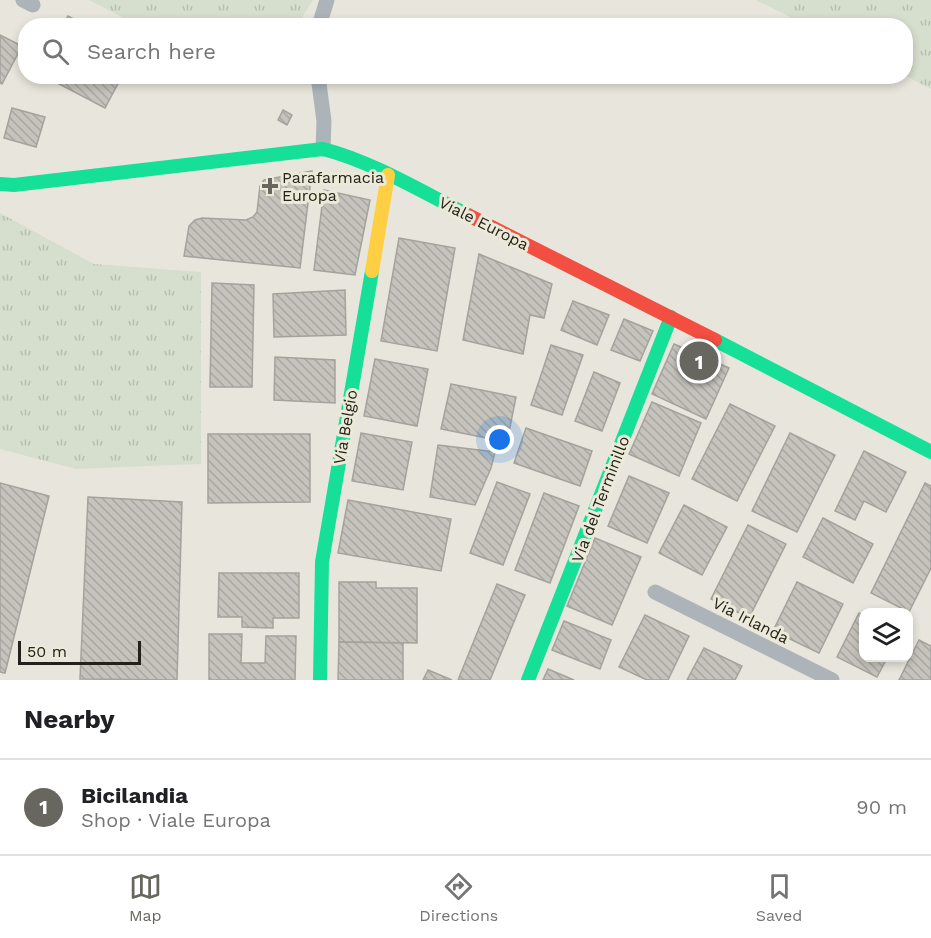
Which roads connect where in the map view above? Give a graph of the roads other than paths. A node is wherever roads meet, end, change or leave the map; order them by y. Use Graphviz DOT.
graph roads {
  1 [pos="327,0"];
  2 [pos="321,18"];
  3 [pos="319,84"];
  4 [pos="323,149"];
  5 [pos="388,175"];
  6 [pos="0,184"];
  7 [pos="671,317"];
  8 [pos="931,452"];
  9 [pos="655,592"];
  10 [pos="320,680"];
  11 [pos="528,680"];
  12 [pos="832,680"];
  1 -- 2 [label="street"];
  3 -- 4 [label="street"];
  4 -- 5 [label="street, Viale Europa"];
  4 -- 6 [label="street, Viale Europa"];
  5 -- 7 [label="street, Viale Europa"];
  5 -- 10 [label="street, Via Belgio"];
  7 -- 8 [label="street, Viale Europa"];
  7 -- 11 [label="street, Via del Terminillo"];
  9 -- 12 [label="street, Via Irlanda"];
}
